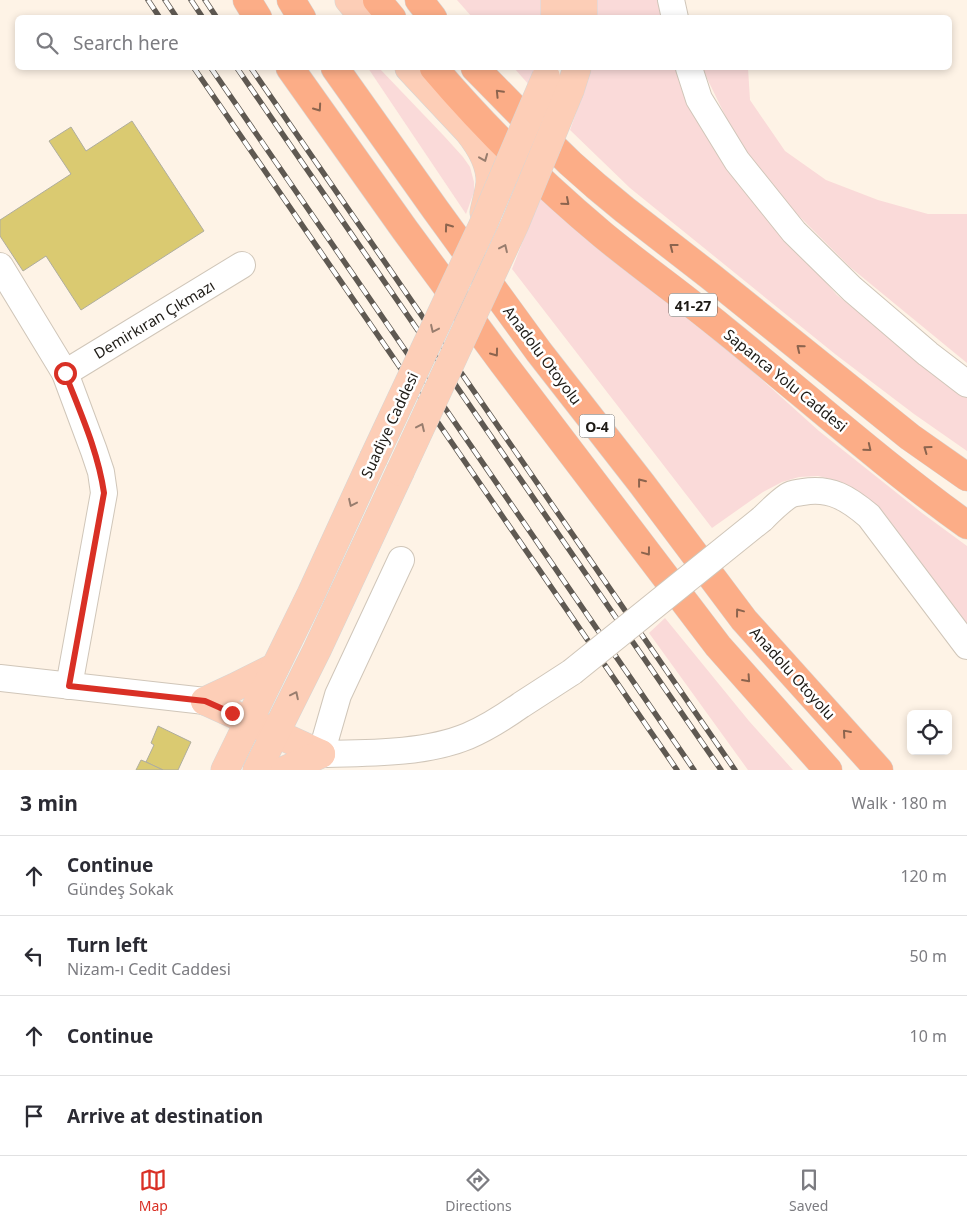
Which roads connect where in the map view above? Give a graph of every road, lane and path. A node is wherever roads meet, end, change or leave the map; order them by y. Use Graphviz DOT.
graph roads {
  1 [pos="247,0"];
  2 [pos="291,0"];
  3 [pos="349,0"];
  4 [pos="377,0"];
  5 [pos="419,0"];
  6 [pos="432,0"];
  7 [pos="555,0"];
  8 [pos="583,0"];
  9 [pos="671,0"];
  10 [pos="256,15"];
  11 [pos="300,15"];
  12 [pos="362,15"];
  13 [pos="390,15"];
  14 [pos="431,15"];
  15 [pos="440,15"];
  16 [pos="555,15"];
  17 [pos="583,15"];
  18 [pos="674,15"];
  19 [pos="291,70"];
  20 [pos="336,70"];
  21 [pos="411,70"];
  22 [pos="436,70"];
  23 [pos="478,70"];
  24 [pos="690,70"];
  25 [pos="547,72"];
  26 [pos="574,79"];
  27 [pos="482,227"];
  28 [pos="242,265"];
  29 [pos="0,266"];
  30 [pos="65,373"];
  31 [pos="967,384"];
  32 [pos="967,477"];
  33 [pos="967,526"];
  34 [pos="401,560"];
  35 [pos="967,646"];
  36 [pos="276,667"];
  37 [pos="0,678"];
  38 [pos="69,686"];
  39 [pos="205,701"];
  40 [pos="250,721"];
  41 [pos="275,734"];
  42 [pos="321,754"];
  43 [pos="229,762"];
  44 [pos="257,770"];
  45 [pos="285,770"];
  46 [pos="828,770"];
  47 [pos="879,770"];
  1 -- 10 [label="highway"];
  2 -- 11 [label="highway"];
  3 -- 12 [label="main road"];
  4 -- 13 [label="highway"];
  5 -- 14 [label="highway"];
  6 -- 15 [label="main road"];
  7 -- 16 [label="main road"];
  8 -- 17 [label="main road"];
  9 -- 18 [label="street"];
  19 -- 46 [label="highway, O-4, one-way"];
  47 -- 20 [label="highway, Anadolu Otoyolu / O-4, one-way"];
  21 -- 27 [label="main road, one-way"];
  22 -- 33 [label="highway, Sapanca Yolu Caddesi / 41-27, one-way"];
  32 -- 23 [label="highway, one-way"];
  24 -- 31 [label="street"];
  25 -- 27 [label="main road, Suadiye Caddesi, bridge"];
  41 -- 26 [label="main road, Suadiye Caddesi, one-way, bridge"];
  27 -- 36 [label="main road, Suadiye Caddesi, one-way, bridge"];
  28 -- 30 [label="street, Demirkıran Çıkmazı"];
  29 -- 30 [label="street"];
  30 -- 38 [label="street"];
  34 -- 42 [label="street"];
  35 -- 42 [label="street, bridge"];
  36 -- 39 [label="main road"];
  36 -- 40 [label="main road, Suadiye Caddesi"];
  37 -- 38 [label="street"];
  38 -- 39 [label="street"];
  39 -- 40 [label="main road"];
  39 -- 43 [label="main road"];
  40 -- 41 [label="main road"];
  40 -- 43 [label="main road, Suadiye Caddesi"];
  41 -- 42 [label="main road"];
  41 -- 44 [label="main road, Suadiye Caddesi"];
  42 -- 45 [label="main road"];
}
